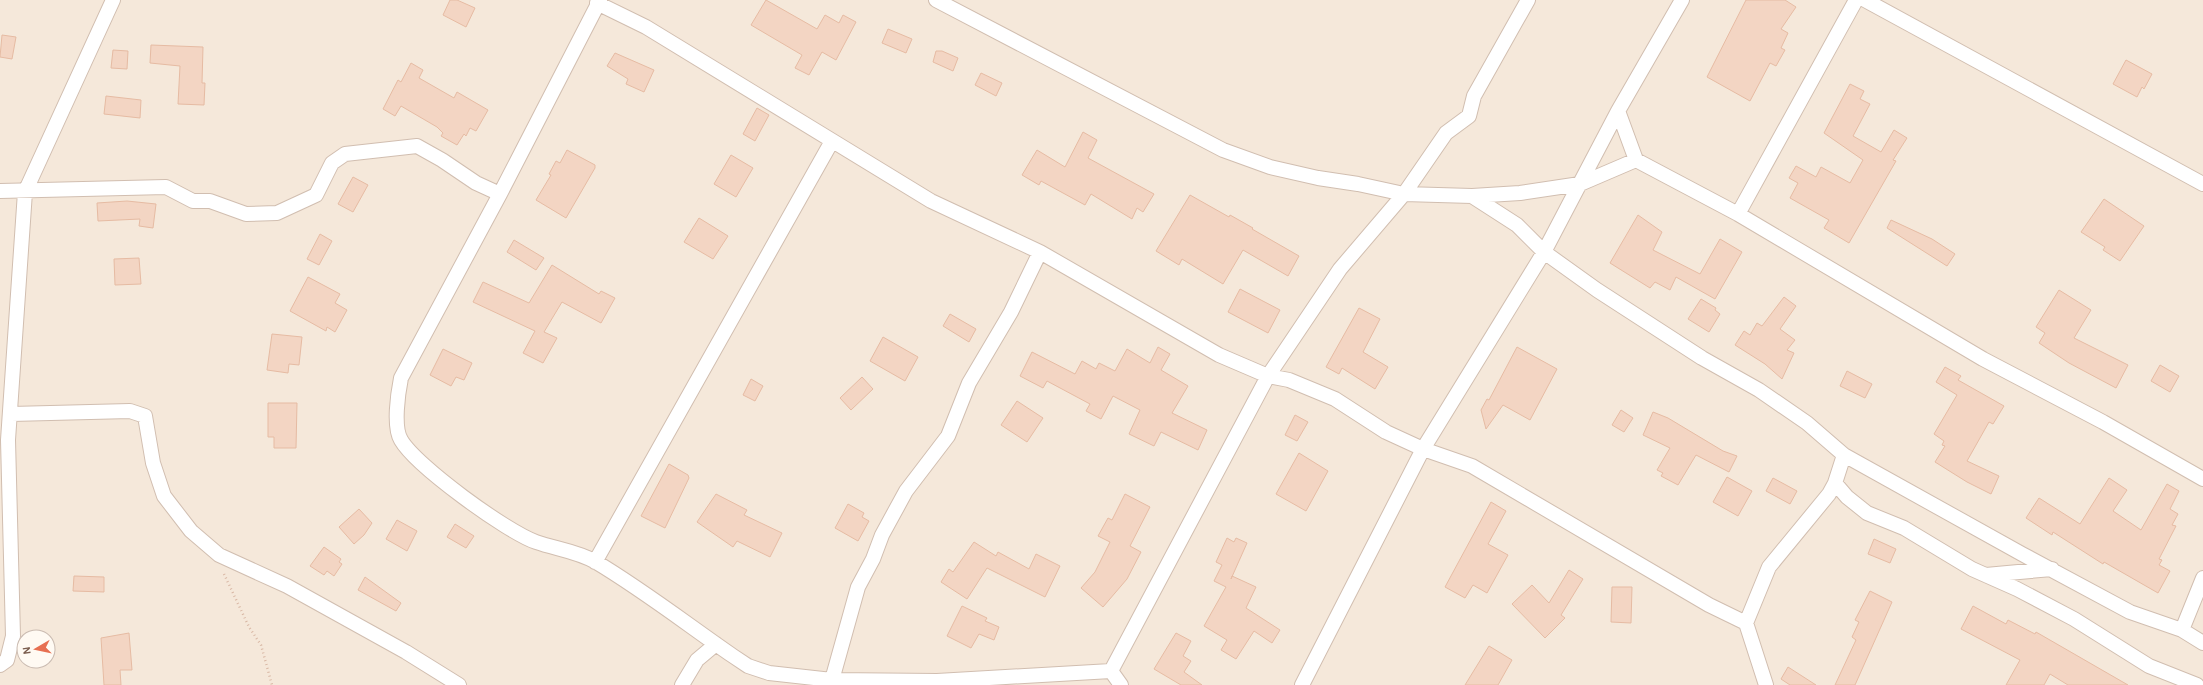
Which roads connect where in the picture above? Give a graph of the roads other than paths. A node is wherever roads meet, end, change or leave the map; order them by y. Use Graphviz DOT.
graph roads {
  1 [pos="113,0"];
  2 [pos="936,0"];
  3 [pos="1528,0"];
  4 [pos="1682,0"];
  5 [pos="1856,0"];
  6 [pos="1865,0"];
  7 [pos="599,2"];
  8 [pos="1618,111"];
  9 [pos="832,141"];
  10 [pos="1636,160"];
  11 [pos="1580,184"];
  12 [pos="2203,184"];
  13 [pos="0,191"];
  14 [pos="25,192"];
  15 [pos="500,194"];
  16 [pos="1404,194"];
  17 [pos="1472,196"];
  18 [pos="1738,214"];
  19 [pos="1040,252"];
  20 [pos="1544,252"];
  21 [pos="1268,376"];
  22 [pos="11,414"];
  23 [pos="1423,449"];
  24 [pos="1844,454"];
  25 [pos="2203,479"];
  26 [pos="1835,483"];
  27 [pos="595,562"];
  28 [pos="2053,569"];
  29 [pos="1985,575"];
  30 [pos="2203,578"];
  31 [pos="1746,623"];
  32 [pos="2182,630"];
  33 [pos="2203,643"];
  34 [pos="716,644"];
  35 [pos="0,665"];
  36 [pos="1111,671"];
  37 [pos="832,680"];
  38 [pos="459,685"];
  39 [pos="682,685"];
  40 [pos="1121,685"];
  41 [pos="1302,685"];
  42 [pos="1766,685"];
  43 [pos="2197,685"];
  1 -- 14 [label="street"];
  2 -- 16 [label="street"];
  3 -- 16 [label="street"];
  4 -- 8 [label="street"];
  5 -- 18 [label="street"];
  6 -- 12 [label="street"];
  7 -- 9 [label="street"];
  7 -- 15 [label="street"];
  8 -- 10 [label="street"];
  8 -- 11 [label="street"];
  9 -- 19 [label="street"];
  9 -- 27 [label="street"];
  10 -- 11 [label="street"];
  10 -- 18 [label="street"];
  11 -- 17 [label="street"];
  11 -- 20 [label="street"];
  13 -- 14 [label="street"];
  14 -- 15 [label="street"];
  14 -- 22 [label="street"];
  15 -- 27 [label="street"];
  16 -- 17 [label="street"];
  16 -- 21 [label="street"];
  17 -- 20 [label="street"];
  18 -- 25 [label="street"];
  19 -- 21 [label="street"];
  19 -- 37 [label="street"];
  20 -- 23 [label="street"];
  20 -- 24 [label="street"];
  21 -- 23 [label="street"];
  21 -- 36 [label="street"];
  22 -- 35 [label="street"];
  22 -- 38 [label="street"];
  23 -- 31 [label="street"];
  23 -- 41 [label="street"];
  24 -- 26 [label="street"];
  24 -- 28 [label="street"];
  26 -- 29 [label="street"];
  26 -- 31 [label="street"];
  27 -- 34 [label="street"];
  28 -- 29 [label="street"];
  28 -- 32 [label="street"];
  29 -- 43 [label="street"];
  30 -- 32 [label="street"];
  31 -- 42 [label="street"];
  32 -- 33 [label="street"];
  34 -- 37 [label="street"];
  34 -- 39 [label="street"];
  36 -- 37 [label="street"];
  36 -- 40 [label="street"];
}
